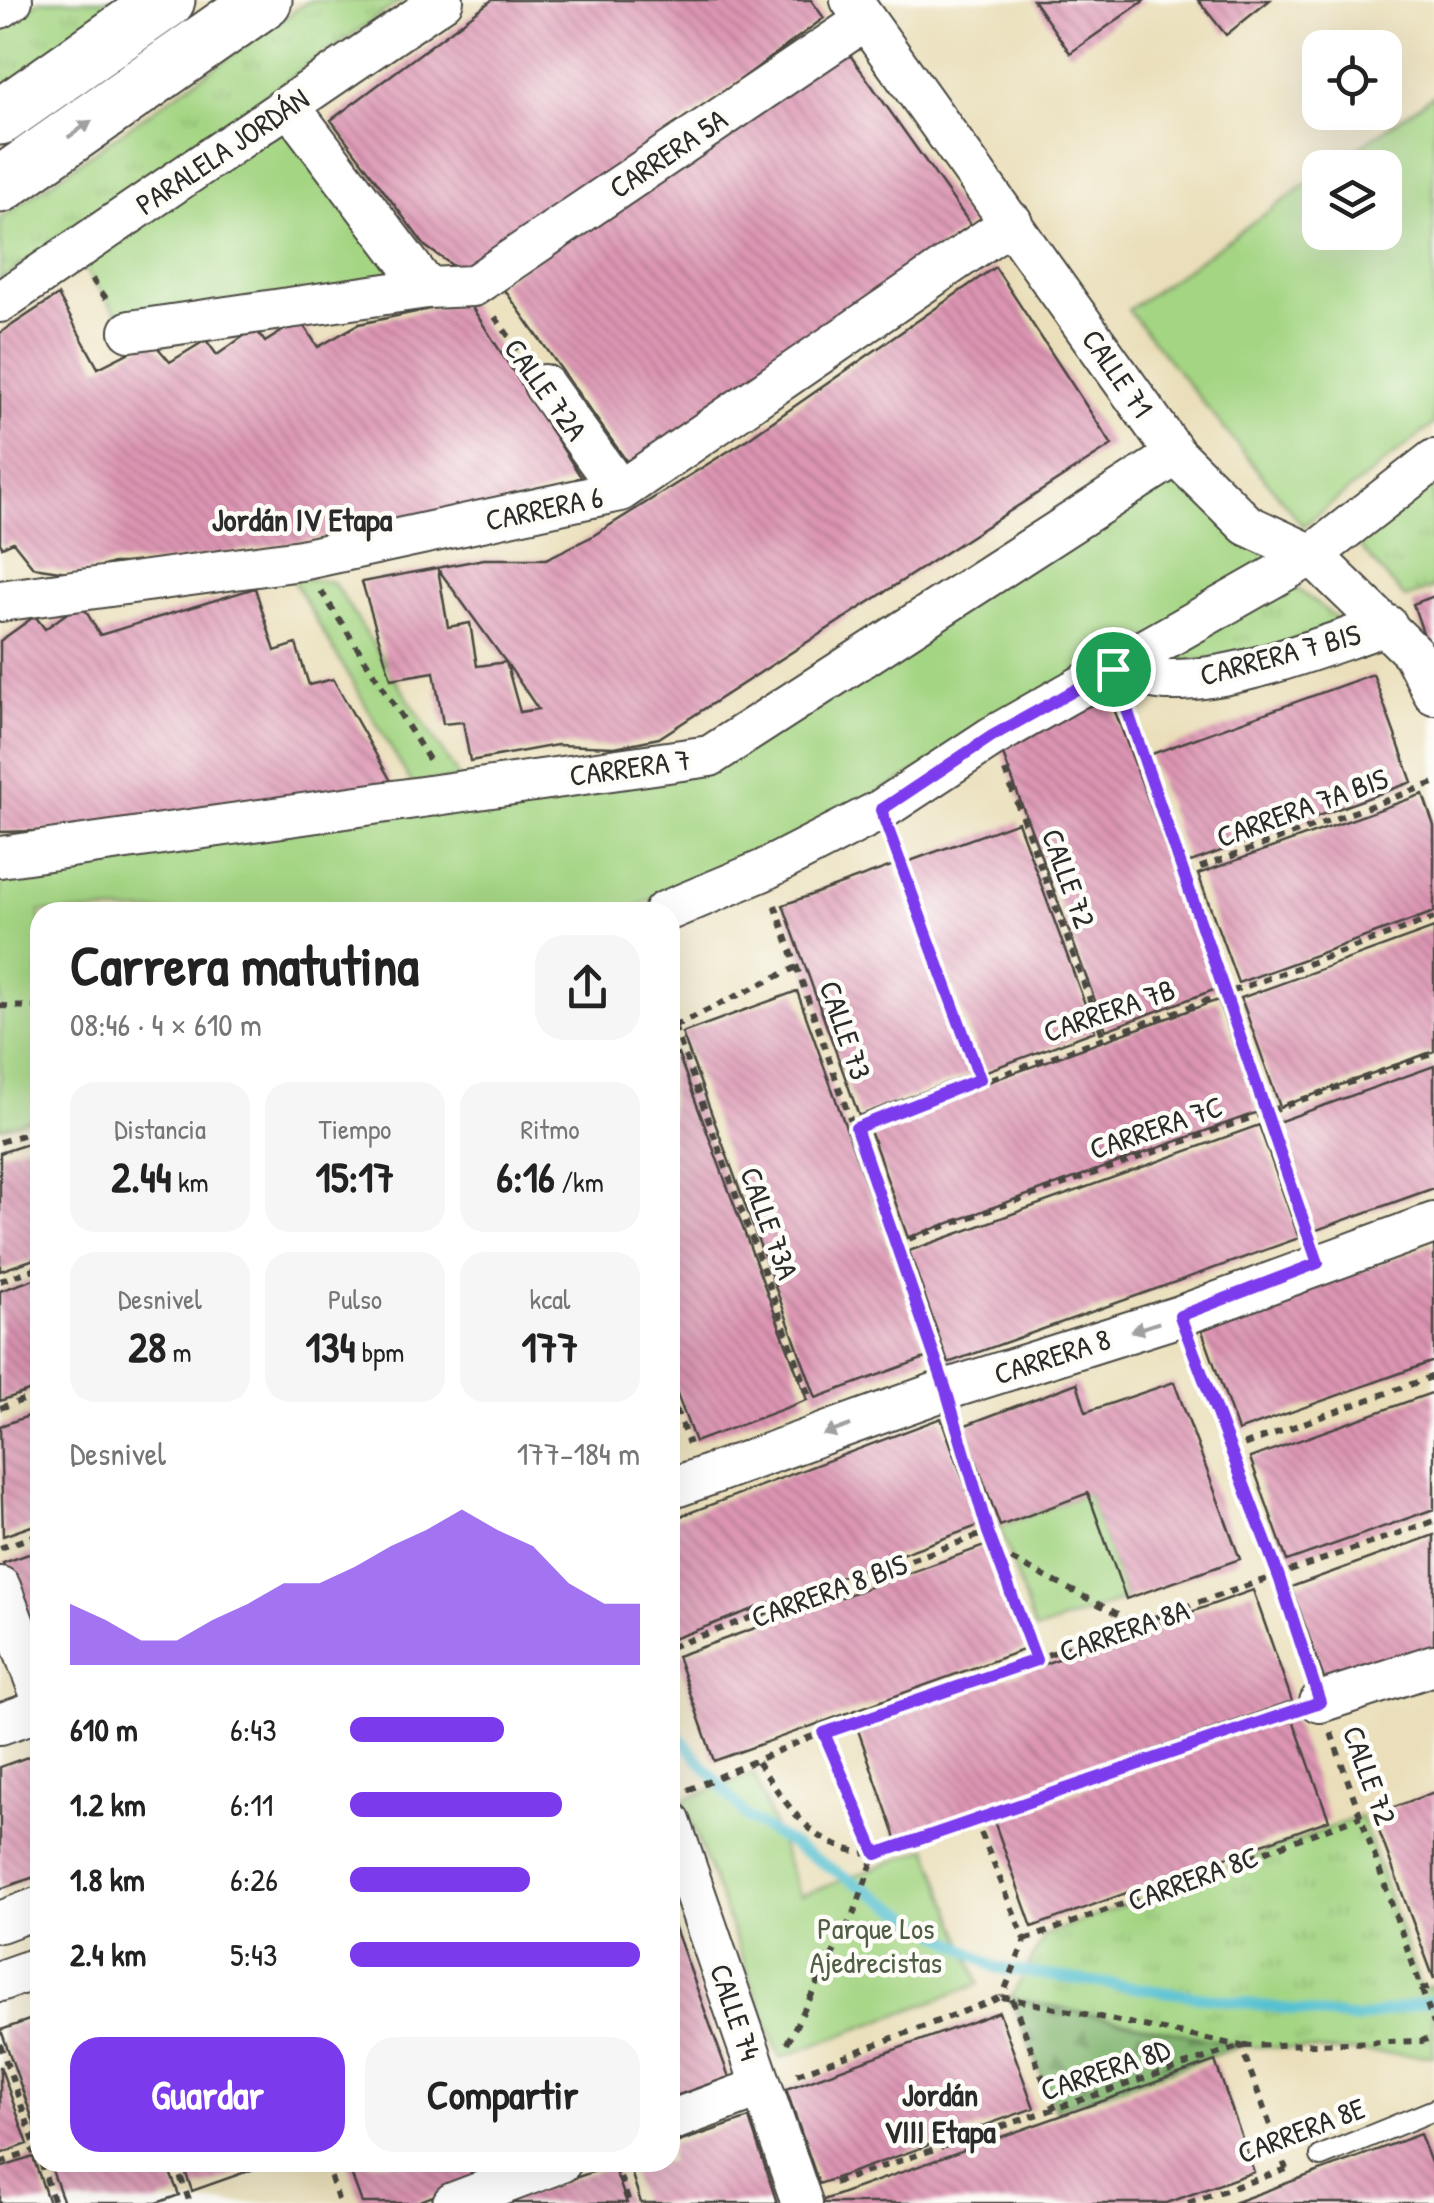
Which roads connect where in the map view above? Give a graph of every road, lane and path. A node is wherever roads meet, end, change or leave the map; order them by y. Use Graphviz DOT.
graph roads {
  1 [pos="12,0"];
  2 [pos="167,0"];
  3 [pos="264,0"];
  4 [pos="444,0"];
  5 [pos="0,8"];
  6 [pos="857,10"];
  7 [pos="290,106"];
  8 [pos="0,117"];
  9 [pos="0,185"];
  10 [pos="1012,222"];
  11 [pos="72,251"];
  12 [pos="472,286"];
  13 [pos="427,288"];
  14 [pos="0,302"];
  15 [pos="130,330"];
  16 [pos="544,384"];
  17 [pos="1176,455"];
  18 [pos="1434,460"];
  19 [pos="620,492"];
  20 [pos="1312,555"];
  21 [pos="301,560"];
  22 [pos="5,592"];
  23 [pos="1387,624"];
  24 [pos="1113,669"];
  25 [pos="1434,694"];
  26 [pos="992,736"];
  27 [pos="1434,783"];
  28 [pos="449,791"];
  29 [pos="881,810"];
  30 [pos="0,856"];
  31 [pos="762,871"];
  32 [pos="1185,873"];
  33 [pos="680,905"];
  34 [pos="1434,918"];
  35 [pos="799,966"];
  36 [pos="1226,992"];
  37 [pos="0,1006"];
  38 [pos="30,1007"];
  39 [pos="680,1023"];
  40 [pos="1103,1036"];
  41 [pos="680,1048"];
  42 [pos="1434,1053"];
  43 [pos="980,1079"];
  44 [pos="1268,1112"];
  45 [pos="856,1128"];
  46 [pos="30,1132"];
  47 [pos="0,1142"];
  48 [pos="1434,1223"];
  49 [pos="894,1244"];
  50 [pos="1318,1263"];
  51 [pos="30,1270"];
  52 [pos="0,1281"];
  53 [pos="1180,1316"];
  54 [pos="1434,1376"];
  55 [pos="946,1390"];
  56 [pos="30,1398"];
  57 [pos="0,1408"];
  58 [pos="824,1435"];
  59 [pos="680,1450"];
  60 [pos="1229,1450"];
  61 [pos="686,1484"];
  62 [pos="1434,1520"];
  63 [pos="988,1532"];
  64 [pos="30,1538"];
  65 [pos="0,1548"];
  66 [pos="996,1552"];
  67 [pos="1279,1577"];
  68 [pos="0,1587"];
  69 [pos="1138,1625"];
  70 [pos="680,1643"];
  71 [pos="1036,1660"];
  72 [pos="1434,1665"];
  73 [pos="30,1666"];
  74 [pos="1320,1702"];
  75 [pos="30,1714"];
  76 [pos="0,1724"];
  77 [pos="824,1733"];
  78 [pos="757,1762"];
  79 [pos="703,1782"];
  80 [pos="1361,1816"];
  81 [pos="975,1818"];
  82 [pos="680,1850"];
  83 [pos="876,1854"];
  84 [pos="30,1911"];
  85 [pos="0,1922"];
  86 [pos="1025,1940"];
  87 [pos="30,1970"];
  88 [pos="0,1981"];
  89 [pos="1434,1985"];
  90 [pos="1421,1990"];
  91 [pos="1006,1997"];
  92 [pos="1434,2024"];
  93 [pos="1434,2036"];
  94 [pos="0,2044"];
  95 [pos="1242,2046"];
  96 [pos="762,2087"];
  97 [pos="1055,2110"];
  98 [pos="1434,2110"];
  99 [pos="680,2118"];
  100 [pos="30,2130"];
  101 [pos="30,2152"];
  102 [pos="1321,2156"];
  103 [pos="0,2163"];
  104 [pos="1286,2169"];
  105 [pos="44,2172"];
  106 [pos="179,2172"];
  107 [pos="329,2172"];
  108 [pos="535,2172"];
  109 [pos="618,2172"];
  110 [pos="800,2199"];
  111 [pos="54,2203"];
  112 [pos="190,2203"];
  113 [pos="339,2203"];
  114 [pos="453,2203"];
  115 [pos="629,2203"];
  116 [pos="1188,2203"];
  1 -- 5 [label="street"];
  2 -- 8 [label="main road"];
  9 -- 3 [label="main road, one-way"];
  4 -- 7 [label="street, PARALELA JORDÁN"];
  6 -- 10 [label="street, CALLE 71"];
  6 -- 12 [label="street, CARRERA 5A"];
  7 -- 11 [label="street, PARALELA JORDÁN"];
  7 -- 13 [label="street"];
  10 -- 17 [label="street, CALLE 71"];
  10 -- 19 [label="street, CARRERA 6"];
  11 -- 14 [label="street, PARALELA JORDÁN"];
  11 -- 15 [label="path"];
  12 -- 13 [label="street"];
  12 -- 16 [label="path, CALLE 72A"];
  13 -- 15 [label="street"];
  16 -- 19 [label="street, CALLE 72A"];
  17 -- 20 [label="street, CALLE 71"];
  17 -- 28 [label="street, CARRERA 7"];
  18 -- 20 [label="street"];
  19 -- 21 [label="street, CARRERA 6"];
  20 -- 23 [label="street, CALLE 71"];
  20 -- 24 [label="street, CARRERA 7 BIS"];
  21 -- 22 [label="street, CARRERA 6"];
  21 -- 28 [label="path"];
  23 -- 24 [label="street, CARRERA 7 BIS"];
  23 -- 25 [label="street, CALLE 71"];
  24 -- 26 [label="street, CARRERA 7 BIS"];
  24 -- 32 [label="path"];
  26 -- 29 [label="street, CARRERA 7 BIS"];
  26 -- 40 [label="path, CALLE 72"];
  27 -- 32 [label="path, CARRERA 7A BIS"];
  28 -- 30 [label="street, CARRERA 7"];
  29 -- 31 [label="street, CARRERA 7 BIS"];
  29 -- 43 [label="path"];
  31 -- 33 [label="street, CARRERA 7 BIS"];
  31 -- 35 [label="path, CALLE 73"];
  32 -- 36 [label="path"];
  34 -- 36 [label="path, CARRERA 7B"];
  35 -- 39 [label="path"];
  35 -- 45 [label="path, CALLE 73"];
  36 -- 40 [label="path, CARRERA 7B"];
  36 -- 44 [label="path"];
  37 -- 38 [label="path"];
  40 -- 43 [label="path, CARRERA 7B"];
  41 -- 58 [label="path, CALLE 73A"];
  42 -- 44 [label="path, CARRERA 7C"];
  43 -- 45 [label="path, CARRERA 7B"];
  44 -- 49 [label="path, CARRERA 7C"];
  44 -- 50 [label="path"];
  45 -- 49 [label="path, CALLE 73"];
  46 -- 47 [label="path"];
  48 -- 50 [label="street, CARRERA 8"];
  49 -- 55 [label="path, CALLE 73"];
  50 -- 53 [label="street, CARRERA 8"];
  51 -- 52 [label="path"];
  53 -- 55 [label="street, CARRERA 8, one-way"];
  53 -- 60 [label="path, CALLE 72"];
  54 -- 60 [label="path"];
  55 -- 58 [label="street, CARRERA 8, one-way"];
  55 -- 63 [label="path, CALLE 73"];
  56 -- 57 [label="path"];
  58 -- 61 [label="street, CARRERA 8"];
  59 -- 61 [label="path"];
  60 -- 67 [label="path, CALLE 72"];
  62 -- 67 [label="path, CARRERA 8A"];
  63 -- 66 [label="path, CALLE 73"];
  63 -- 70 [label="path, CARRERA 8 BIS"];
  64 -- 65 [label="path"];
  66 -- 69 [label="path"];
  66 -- 71 [label="path, CALLE 73"];
  67 -- 69 [label="path, CARRERA 8A"];
  67 -- 74 [label="path, CALLE 72"];
  68 -- 73 [label="street"];
  69 -- 71 [label="path, CARRERA 8A"];
  71 -- 77 [label="path, CARRERA 8A"];
  72 -- 74 [label="street"];
  74 -- 80 [label="path, CALLE 72"];
  74 -- 81 [label="path"];
  75 -- 76 [label="street"];
  77 -- 78 [label="path, CARRERA 8A"];
  77 -- 83 [label="path"];
  78 -- 79 [label="path, CARRERA 8A"];
  78 -- 83 [label="path"];
  80 -- 86 [label="path, CARRERA 8C"];
  80 -- 90 [label="path, CALLE 72"];
  81 -- 83 [label="path"];
  81 -- 86 [label="path"];
  82 -- 96 [label="street, CALLE 74"];
  83 -- 96 [label="path"];
  84 -- 85 [label="street"];
  86 -- 91 [label="path"];
  87 -- 88 [label="street"];
  89 -- 90 [label="path"];
  90 -- 92 [label="path, CALLE 72"];
  91 -- 95 [label="path"];
  91 -- 96 [label="path"];
  91 -- 97 [label="path"];
  93 -- 95 [label="path, CARRERA 8D"];
  94 -- 100 [label="path"];
  95 -- 97 [label="path, CARRERA 8D"];
  95 -- 104 [label="path"];
  96 -- 99 [label="street"];
  96 -- 110 [label="street, CALLE 74"];
  97 -- 110 [label="path, CARRERA 8D"];
  98 -- 102 [label="lane, CARRERA 8E"];
  101 -- 103 [label="path"];
  102 -- 104 [label="path, CARRERA 8E"];
  104 -- 116 [label="path, CARRERA 8E"];
  105 -- 111 [label="path"];
  106 -- 112 [label="path"];
  107 -- 113 [label="path"];
  108 -- 114 [label="street"];
  109 -- 115 [label="path"];
}
